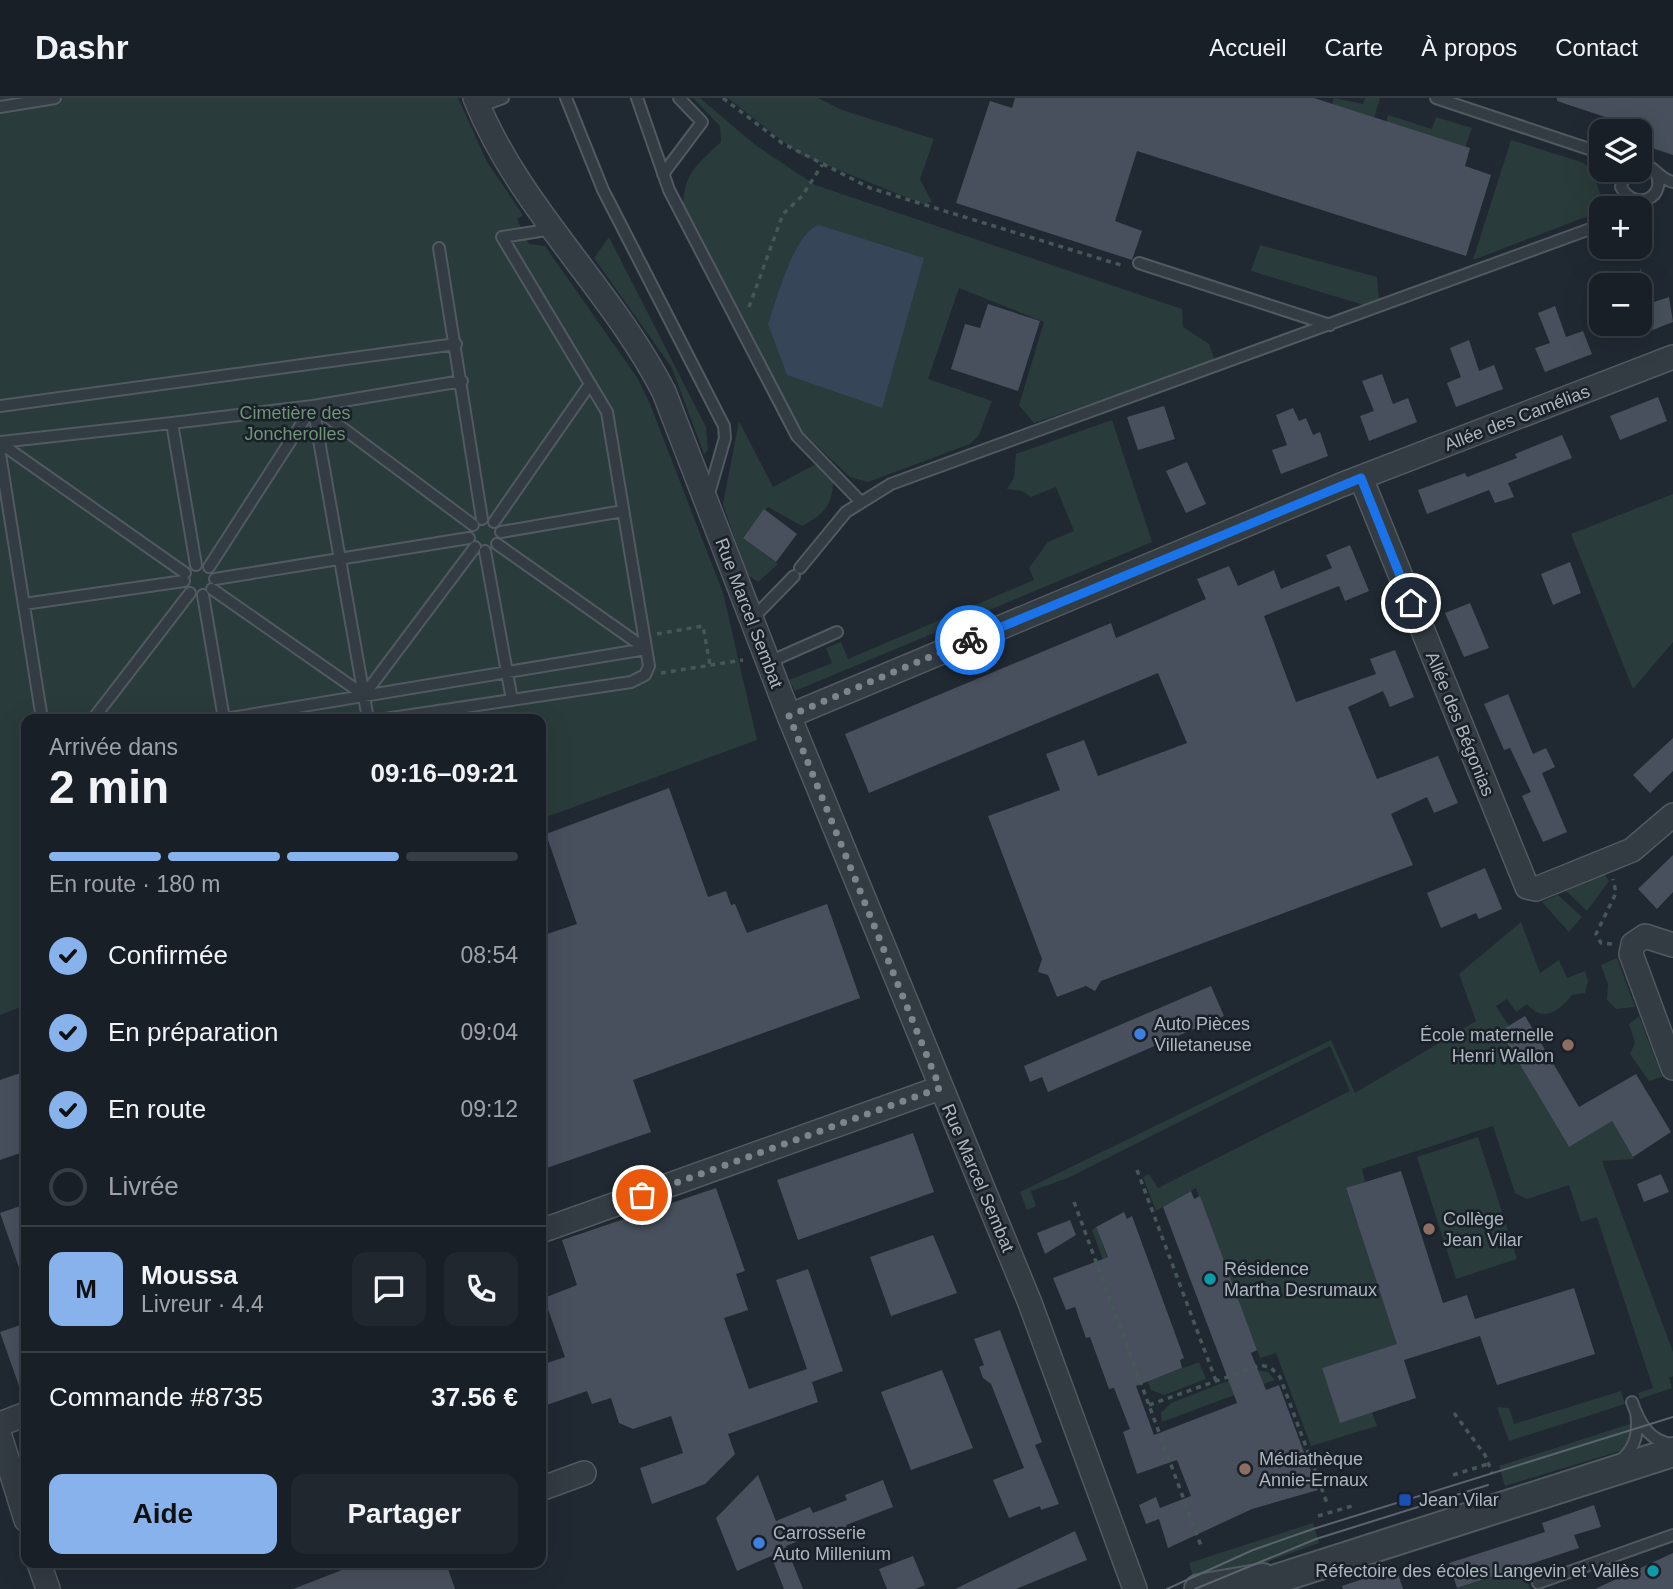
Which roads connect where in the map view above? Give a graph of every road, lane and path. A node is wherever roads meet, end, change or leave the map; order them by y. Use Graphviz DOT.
graph roads {
  1 [pos="55,98"];
  2 [pos="503,98"];
  3 [pos="566,98"];
  4 [pos="637,98"];
  5 [pos="679,98"];
  6 [pos="723,98"];
  7 [pos="1436,98"];
  8 [pos="477,103"];
  9 [pos="0,107"];
  10 [pos="1589,149"];
  11 [pos="822,165"];
  12 [pos="1652,169"];
  13 [pos="1656,171"];
  14 [pos="663,174"];
  15 [pos="1673,182"];
  16 [pos="1652,197"];
  17 [pos="553,229"];
  18 [pos="1589,229"];
  19 [pos="439,248"];
  20 [pos="1139,263"];
  21 [pos="1330,325"];
  22 [pos="741,329"];
  23 [pos="456,344"];
  24 [pos="1673,358"];
  25 [pos="462,381"];
  26 [pos="590,384"];
  27 [pos="0,406"];
  28 [pos="313,406"];
  29 [pos="172,423"];
  30 [pos="0,442"];
  31 [pos="0,454"];
  32 [pos="1361,478"];
  33 [pos="860,501"];
  34 [pos="707,503"];
  35 [pos="623,511"];
  36 [pos="477,522"];
  37 [pos="494,522"];
  38 [pos="500,532"];
  39 [pos="498,544"];
  40 [pos="476,545"];
  41 [pos="341,557"];
  42 [pos="196,565"];
  43 [pos="209,567"];
  44 [pos="184,577"];
  45 [pos="210,588"];
  46 [pos="190,593"];
  47 [pos="23,604"];
  48 [pos="751,620"];
  49 [pos="837,632"];
  50 [pos="643,636"];
  51 [pos="646,649"];
  52 [pos="766,660"];
  53 [pos="710,665"];
  54 [pos="508,671"];
  55 [pos="645,676"];
  56 [pos="364,695"];
  57 [pos="512,700"];
  58 [pos="42,714"];
  59 [pos="97,714"];
  60 [pos="223,714"];
  61 [pos="253,714"];
  62 [pos="367,714"];
  63 [pos="419,714"];
  64 [pos="789,716"];
  65 [pos="1673,815"];
  66 [pos="1608,871"];
  67 [pos="1673,945"];
  68 [pos="1624,946"];
  69 [pos="1673,1068"];
  70 [pos="940,1088"];
  71 [pos="1137,1170"];
  72 [pos="1074,1202"];
  73 [pos="546,1229"];
  74 [pos="1216,1381"];
  75 [pos="1149,1405"];
  76 [pos="1454,1413"];
  77 [pos="21,1416"];
  78 [pos="0,1423"];
  79 [pos="0,1436"];
  80 [pos="1673,1444"];
  81 [pos="1673,1452"];
  82 [pos="1488,1463"];
  83 [pos="584,1473"];
  84 [pos="1492,1473"];
  85 [pos="1453,1475"];
  86 [pos="546,1482"];
  87 [pos="1575,1484"];
  88 [pos="1327,1503"];
  89 [pos="21,1505"];
  90 [pos="1352,1506"];
  91 [pos="1318,1516"];
  92 [pos="1673,1535"];
  93 [pos="1201,1545"];
  94 [pos="41,1568"];
  95 [pos="1306,1568"];
  96 [pos="1538,1583"];
  97 [pos="48,1589"];
  98 [pos="1135,1589"];
  99 [pos="1199,1589"];
  100 [pos="1245,1589"];
  1 -- 9 [label="lane"];
  2 -- 8 [label="lane"];
  3 -- 34 [label="lane"];
  4 -- 14 [label="lane"];
  5 -- 14 [label="lane"];
  6 -- 11 [label="path"];
  7 -- 10 [label="lane"];
  8 -- 17 [label="street, Rue Marcel Sembat"];
  11 -- 20 [label="path"];
  11 -- 22 [label="path"];
  12 -- 13 [label="lane"];
  13 -- 15 [label="lane"];
  13 -- 16 [label="lane"];
  14 -- 22 [label="lane"];
  17 -- 26 [label="lane"];
  17 -- 34 [label="street, Rue Marcel Sembat"];
  18 -- 21 [label="lane"];
  19 -- 23 [label="lane"];
  20 -- 21 [label="lane"];
  21 -- 33 [label="lane"];
  22 -- 33 [label="lane"];
  23 -- 25 [label="lane"];
  23 -- 27 [label="lane"];
  24 -- 32 [label="street, Allée des Camélias"];
  25 -- 28 [label="lane"];
  25 -- 36 [label="lane"];
  26 -- 35 [label="lane"];
  26 -- 37 [label="lane"];
  28 -- 29 [label="lane"];
  28 -- 36 [label="lane"];
  28 -- 41 [label="lane"];
  28 -- 43 [label="lane"];
  29 -- 30 [label="lane"];
  29 -- 42 [label="lane"];
  30 -- 44 [label="lane"];
  31 -- 47 [label="lane"];
  32 -- 64 [label="street, Allée des Camélias"];
  32 -- 65 [label="street, Allée des Bégonias"];
  33 -- 48 [label="lane"];
  34 -- 48 [label="street, Rue Marcel Sembat"];
  35 -- 38 [label="lane"];
  35 -- 50 [label="lane"];
  36 -- 37 [label="lane"];
  36 -- 40 [label="lane"];
  37 -- 38 [label="lane"];
  38 -- 39 [label="lane"];
  39 -- 40 [label="lane"];
  39 -- 51 [label="lane"];
  40 -- 41 [label="lane"];
  40 -- 54 [label="lane"];
  40 -- 56 [label="lane"];
  41 -- 45 [label="lane"];
  41 -- 56 [label="lane"];
  42 -- 43 [label="lane"];
  42 -- 44 [label="lane"];
  43 -- 45 [label="lane"];
  44 -- 46 [label="lane"];
  44 -- 47 [label="lane"];
  45 -- 46 [label="lane"];
  45 -- 56 [label="lane"];
  45 -- 60 [label="lane"];
  46 -- 59 [label="lane"];
  47 -- 58 [label="lane"];
  48 -- 52 [label="street, Rue Marcel Sembat"];
  49 -- 52 [label="lane"];
  50 -- 51 [label="lane"];
  50 -- 53 [label="path"];
  51 -- 54 [label="lane"];
  51 -- 55 [label="lane"];
  52 -- 53 [label="path"];
  52 -- 64 [label="street, Rue Marcel Sembat"];
  53 -- 55 [label="path"];
  54 -- 56 [label="lane"];
  54 -- 57 [label="lane"];
  55 -- 57 [label="lane"];
  56 -- 61 [label="lane"];
  56 -- 62 [label="lane"];
  57 -- 63 [label="lane"];
  64 -- 70 [label="street, Rue Marcel Sembat"];
  66 -- 68 [label="path"];
  67 -- 68 [label="street"];
  68 -- 69 [label="street"];
  70 -- 73 [label="street"];
  70 -- 98 [label="street, Rue Marcel Sembat"];
  71 -- 74 [label="path"];
  72 -- 75 [label="path"];
  74 -- 75 [label="path"];
  74 -- 88 [label="path"];
  75 -- 93 [label="path"];
  76 -- 82 [label="path"];
  77 -- 78 [label="street"];
  79 -- 89 [label="street"];
  80 -- 87 [label="lane"];
  81 -- 87 [label="street"];
  82 -- 84 [label="path"];
  82 -- 85 [label="path"];
  83 -- 86 [label="street"];
  87 -- 95 [label="street"];
  90 -- 91 [label="path"];
  92 -- 96 [label="lane"];
  94 -- 97 [label="street"];
  95 -- 99 [label="street"];
  95 -- 100 [label="street"];
}
